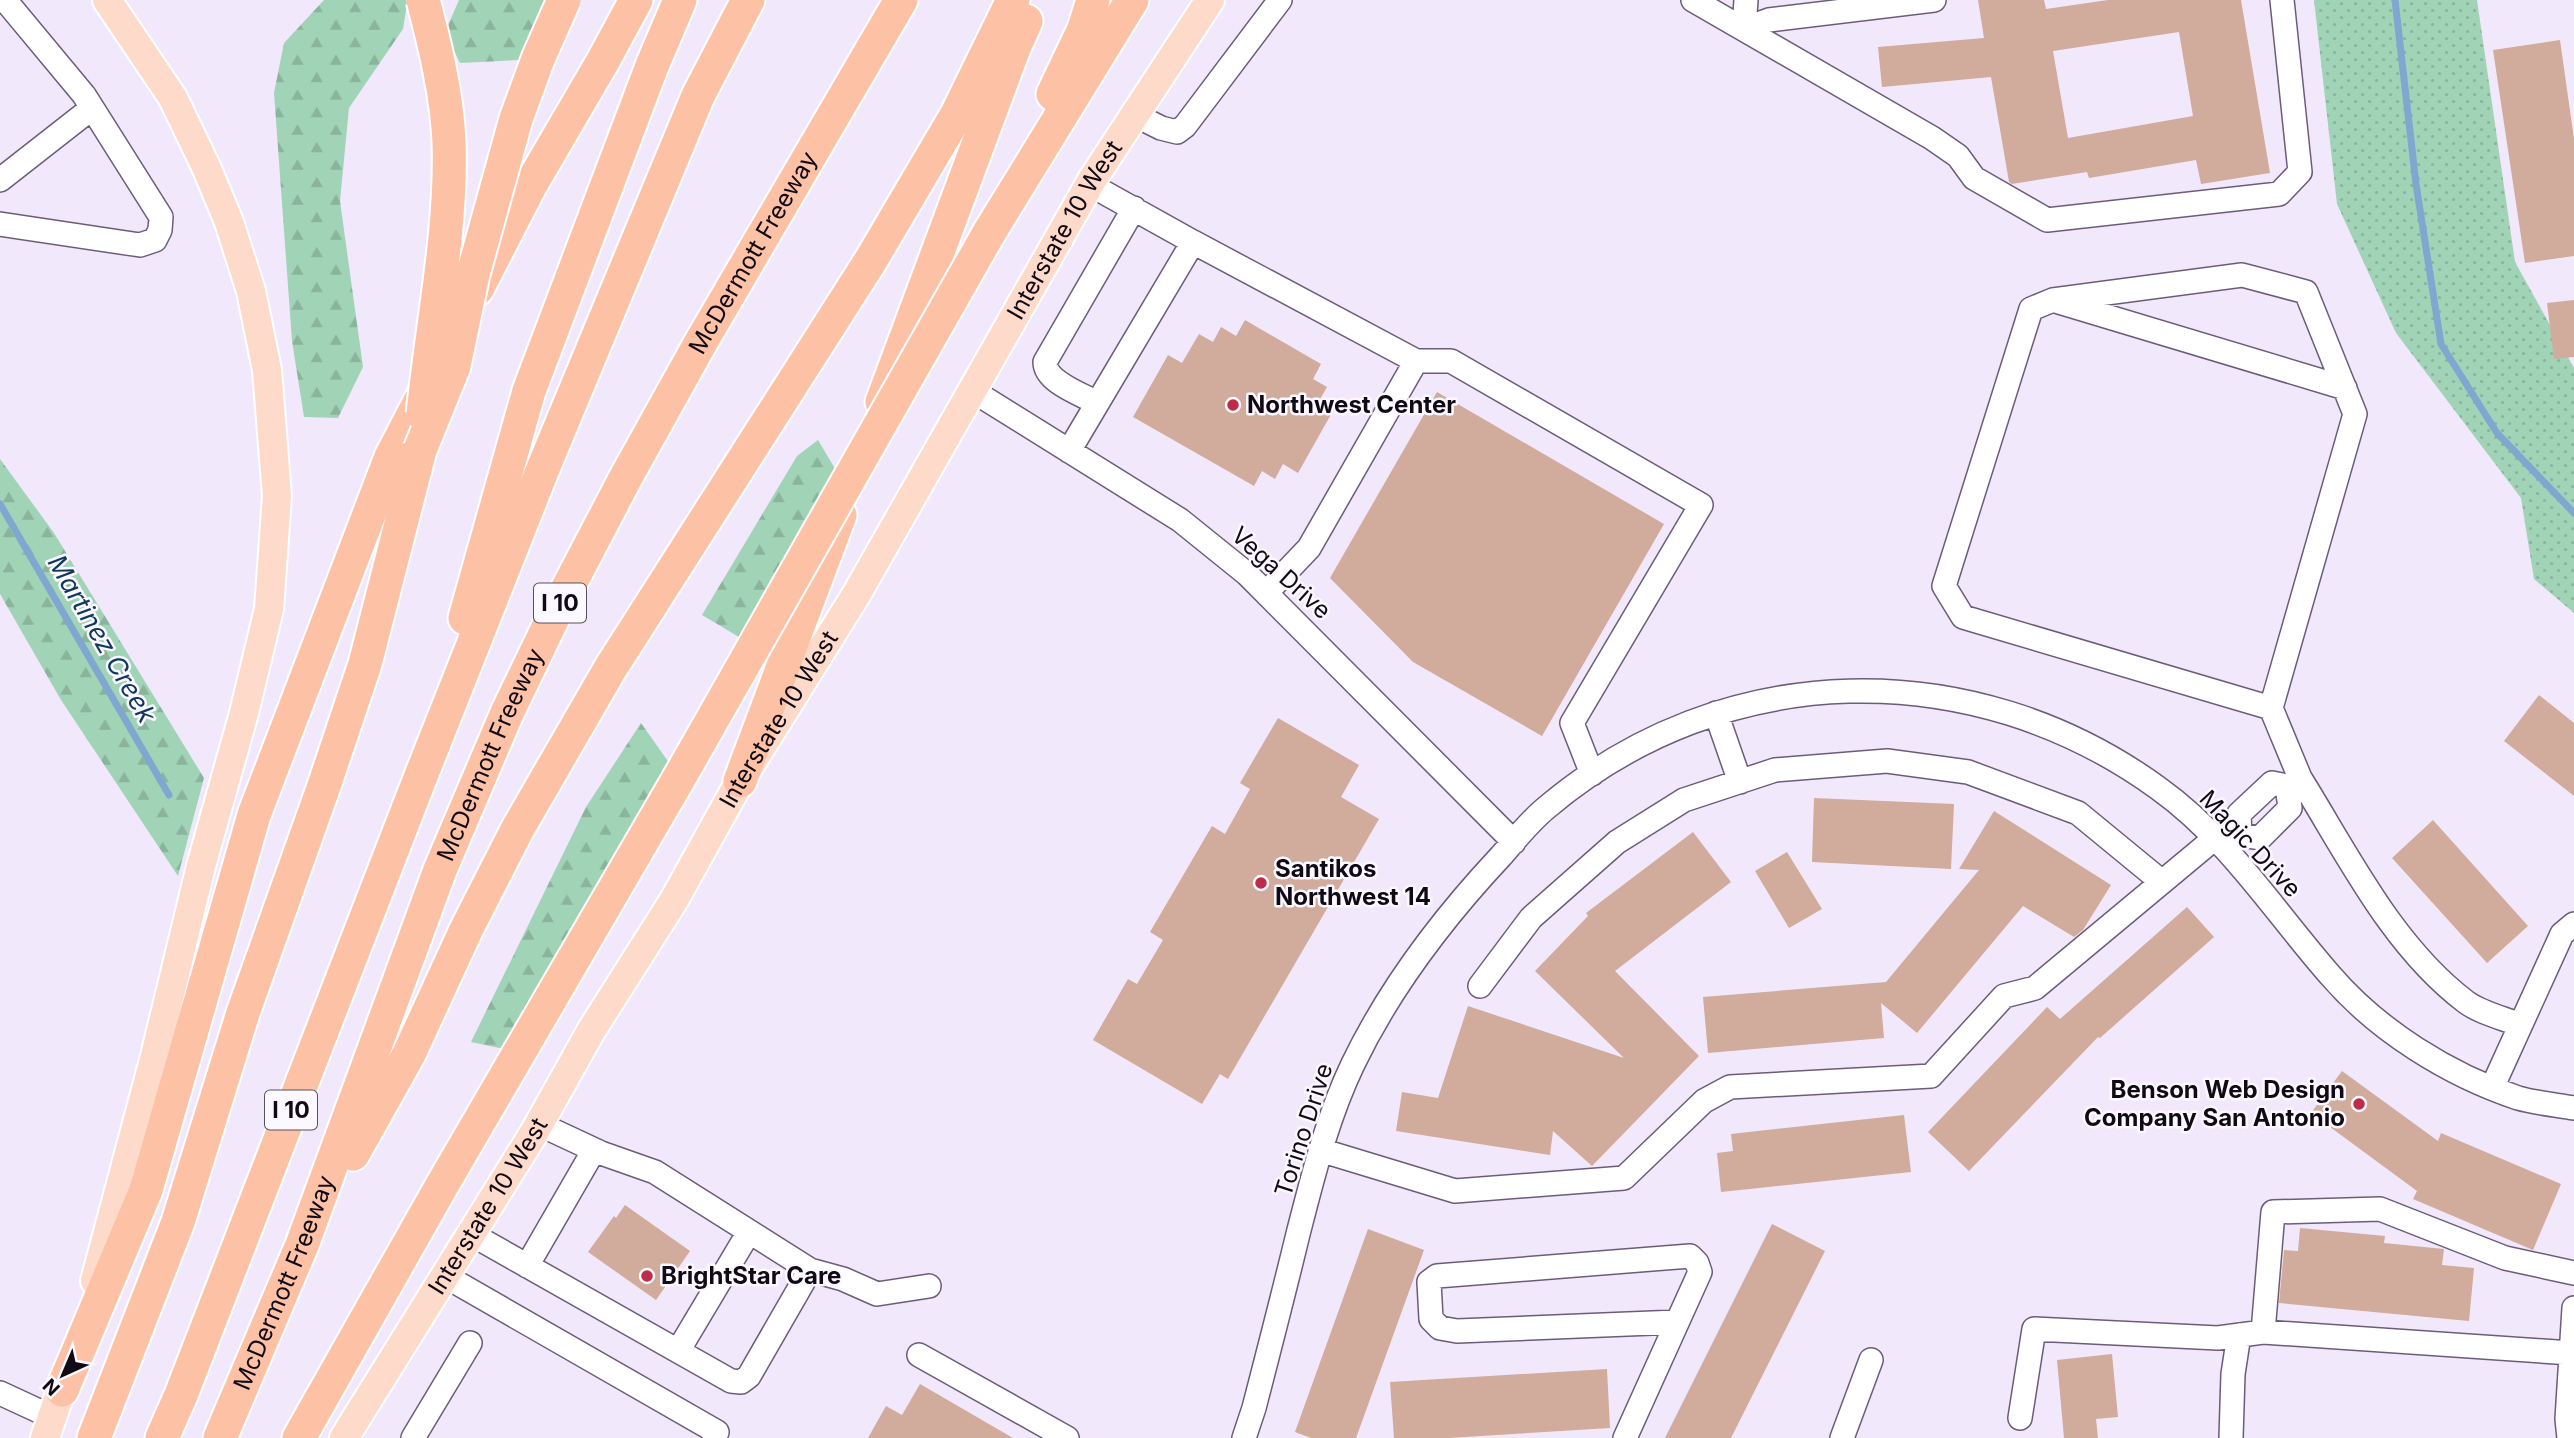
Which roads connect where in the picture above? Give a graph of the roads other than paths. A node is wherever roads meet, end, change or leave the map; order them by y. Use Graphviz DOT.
graph roads {
  1 [pos="5,0"];
  2 [pos="107,0"];
  3 [pos="424,0"];
  4 [pos="564,0"];
  5 [pos="636,0"];
  6 [pos="680,0"];
  7 [pos="748,0"];
  8 [pos="901,0"];
  9 [pos="1013,0"];
  10 [pos="1035,0"];
  11 [pos="1093,0"];
  12 [pos="1132,0"];
  13 [pos="1210,0"];
  14 [pos="1280,0"];
  15 [pos="1693,0"];
  16 [pos="1746,0"];
  17 [pos="1934,0"];
  18 [pos="2282,0"];
  19 [pos="1744,29"];
  20 [pos="92,108"];
  21 [pos="1135,115"];
  22 [pos="0,180"];
  23 [pos="1090,184"];
  24 [pos="1134,208"];
  25 [pos="0,224"];
  26 [pos="989,233"];
  27 [pos="1193,242"];
  28 [pos="2053,300"];
  29 [pos="1416,361"];
  30 [pos="2344,387"];
  31 [pos="973,391"];
  32 [pos="1097,403"];
  33 [pos="420,450"];
  34 [pos="1069,451"];
  35 [pos="1267,592"];
  36 [pos="2271,708"];
  37 [pos="1716,713"];
  38 [pos="1592,774"];
  39 [pos="419,780"];
  40 [pos="740,782"];
  41 [pos="1740,782"];
  42 [pos="2294,782"];
  43 [pos="2227,840"];
  44 [pos="1514,842"];
  45 [pos="2162,881"];
  46 [pos="2574,923"];
  47 [pos="1480,986"];
  48 [pos="2520,1025"];
  49 [pos="2492,1087"];
  50 [pos="2574,1108"];
  51 [pos="539,1124"];
  52 [pos="594,1150"];
  53 [pos="1320,1150"];
  54 [pos="749,1232"];
  55 [pos="471,1234"];
  56 [pos="302,1245"];
  57 [pos="527,1266"];
  58 [pos="810,1270"];
  59 [pos="2574,1273"];
  60 [pos="445,1276"];
  61 [pos="929,1286"];
  62 [pos="2574,1308"];
  63 [pos="1677,1322"];
  64 [pos="2263,1332"];
  65 [pos="2239,1335"];
  66 [pos="470,1343"];
  67 [pos="678,1351"];
  68 [pos="2571,1353"];
  69 [pos="919,1355"];
  70 [pos="1871,1360"];
  71 [pos="0,1393"];
  72 [pos="54,1415"];
  73 [pos="2020,1418"];
  74 [pos="94,1438"];
  75 [pos="162,1438"];
  76 [pos="220,1438"];
  77 [pos="299,1438"];
  78 [pos="344,1438"];
  79 [pos="413,1438"];
  80 [pos="713,1438"];
  81 [pos="1067,1438"];
  82 [pos="1244,1438"];
  83 [pos="1625,1438"];
  84 [pos="1842,1438"];
  85 [pos="2231,1438"];
  86 [pos="2569,1438"];
  1 -- 20 [label="street"];
  2 -- 72 [label="main road"];
  3 -- 33 [label="highway, bridge"];
  4 -- 33 [label="highway, bridge"];
  5 -- 72 [label="highway"];
  6 -- 39 [label="highway"];
  7 -- 39 [label="highway, I 10"];
  8 -- 56 [label="highway, McDermott Freeway / I 10"];
  9 -- 56 [label="highway"];
  10 -- 40 [label="highway"];
  11 -- 26 [label="highway"];
  12 -- 26 [label="highway"];
  13 -- 21 [label="main road, Interstate 10 West"];
  14 -- 21 [label="street"];
  15 -- 19 [label="street"];
  16 -- 19 [label="street"];
  17 -- 19 [label="street"];
  18 -- 19 [label="street"];
  20 -- 22 [label="street"];
  20 -- 25 [label="street"];
  21 -- 23 [label="main road, Interstate 10 West"];
  23 -- 24 [label="street"];
  23 -- 31 [label="main road, Interstate 10 West"];
  24 -- 27 [label="street"];
  24 -- 32 [label="street"];
  26 -- 77 [label="highway, bridge"];
  27 -- 29 [label="street"];
  27 -- 32 [label="street"];
  28 -- 30 [label="street"];
  28 -- 30 [label="street"];
  28 -- 36 [label="street"];
  29 -- 35 [label="street"];
  29 -- 38 [label="street"];
  30 -- 36 [label="street"];
  31 -- 34 [label="street, Vega Drive"];
  31 -- 40 [label="main road, Interstate 10 West"];
  32 -- 34 [label="street"];
  33 -- 74 [label="highway"];
  34 -- 35 [label="street, Vega Drive"];
  35 -- 44 [label="street, Vega Drive"];
  36 -- 42 [label="street"];
  37 -- 38 [label="street, Magic Drive"];
  37 -- 41 [label="street"];
  37 -- 43 [label="street, Magic Drive"];
  38 -- 44 [label="street, Magic Drive"];
  39 -- 75 [label="highway, I 10"];
  40 -- 51 [label="main road, Interstate 10 West"];
  41 -- 45 [label="street"];
  41 -- 47 [label="street"];
  42 -- 43 [label="street"];
  42 -- 43 [label="street"];
  42 -- 48 [label="street"];
  43 -- 45 [label="street"];
  43 -- 49 [label="street, Magic Drive"];
  44 -- 53 [label="street, Torino Drive"];
  45 -- 53 [label="street"];
  46 -- 48 [label="street"];
  48 -- 49 [label="street"];
  49 -- 50 [label="street, Magic Drive"];
  51 -- 52 [label="street"];
  51 -- 55 [label="main road, Interstate 10 West"];
  52 -- 54 [label="street"];
  52 -- 57 [label="street"];
  53 -- 82 [label="street, Torino Drive"];
  54 -- 58 [label="street"];
  54 -- 67 [label="street"];
  55 -- 57 [label="street"];
  55 -- 60 [label="main road, Interstate 10 West"];
  56 -- 76 [label="highway, McDermott Freeway / I 10"];
  57 -- 67 [label="street"];
  58 -- 61 [label="street"];
  58 -- 67 [label="street"];
  59 -- 64 [label="street"];
  60 -- 78 [label="main road, Interstate 10 West"];
  60 -- 80 [label="street"];
  62 -- 68 [label="street"];
  63 -- 63 [label="street"];
  63 -- 83 [label="street"];
  64 -- 65 [label="street"];
  64 -- 68 [label="street"];
  65 -- 73 [label="street"];
  65 -- 85 [label="street"];
  66 -- 79 [label="street"];
  68 -- 86 [label="street"];
  69 -- 81 [label="street"];
  70 -- 84 [label="street"];
  71 -- 72 [label="street"];
}
